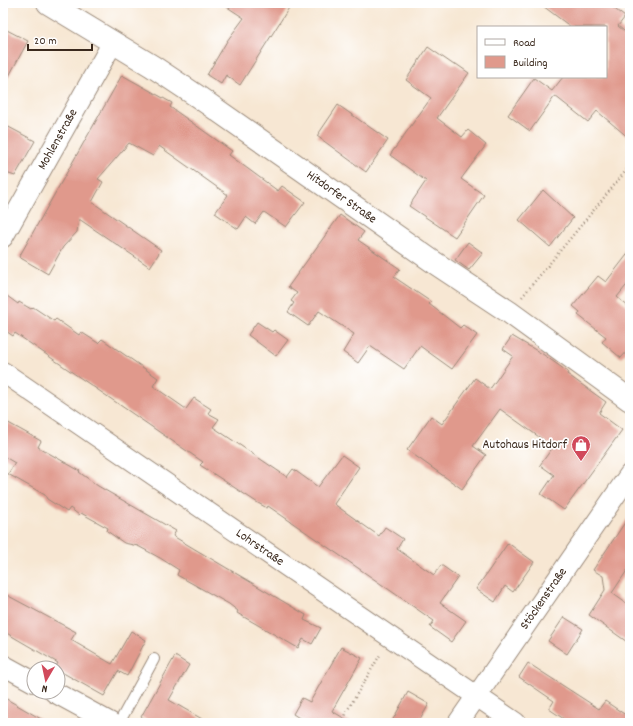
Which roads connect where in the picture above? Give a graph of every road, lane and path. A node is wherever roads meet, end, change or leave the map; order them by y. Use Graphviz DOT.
graph roads {
  1 [pos="48,3"];
  2 [pos="113,42"];
  3 [pos="630,166"];
  4 [pos="3,237"];
  5 [pos="509,312"];
  6 [pos="3,372"];
  7 [pos="630,400"];
  8 [pos="630,474"];
  9 [pos="390,637"];
  10 [pos="154,660"];
  11 [pos="3,665"];
  12 [pos="26,678"];
  13 [pos="476,695"];
  14 [pos="66,699"];
  15 [pos="111,723"];
  16 [pos="119,723"];
  17 [pos="343,723"];
  18 [pos="458,723"];
  19 [pos="516,723"];
  1 -- 2 [label="street, Hitdorfer Straße"];
  2 -- 4 [label="street, Mohlenstraße"];
  2 -- 5 [label="street, Hitdorfer Straße"];
  3 -- 5 [label="path"];
  5 -- 7 [label="street, Hitdorfer Straße"];
  6 -- 9 [label="street, Lohrstraße"];
  8 -- 13 [label="street, Stöckenstraße"];
  9 -- 13 [label="street, Lohrstraße"];
  9 -- 17 [label="path"];
  10 -- 16 [label="lane"];
  11 -- 12 [label="street"];
  13 -- 18 [label="street, Stöckenstraße"];
  13 -- 19 [label="street, Lohrstraße"];
  14 -- 15 [label="street"];
}
